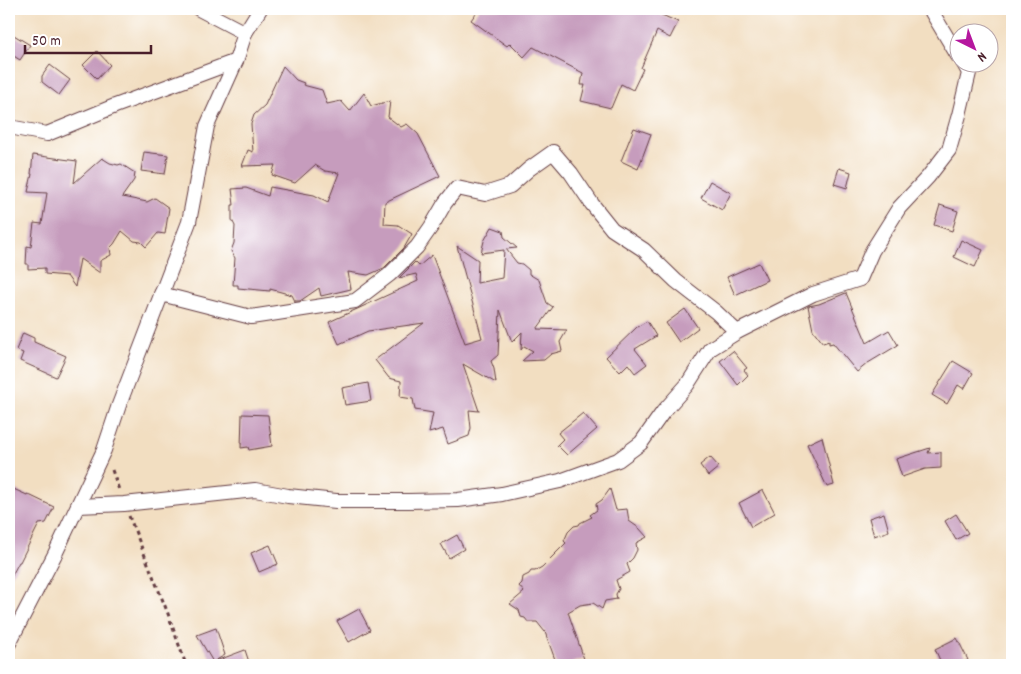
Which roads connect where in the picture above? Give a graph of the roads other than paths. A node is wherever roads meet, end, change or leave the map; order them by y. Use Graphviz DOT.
graph roads {
  1 [pos="199,9"];
  2 [pos="260,9"];
  3 [pos="930,9"];
  4 [pos="245,33"];
  5 [pos="948,39"];
  6 [pos="236,61"];
  7 [pos="968,72"];
  8 [pos="9,127"];
  9 [pos="162,294"];
  10 [pos="737,332"];
  11 [pos="78,506"];
  12 [pos="9,643"];
  1 -- 4 [label="street"];
  2 -- 4 [label="street"];
  3 -- 5 [label="street"];
  4 -- 6 [label="street"];
  6 -- 8 [label="street"];
  6 -- 9 [label="street"];
  7 -- 10 [label="street"];
  9 -- 10 [label="street"];
  9 -- 11 [label="street"];
  10 -- 11 [label="street"];
  11 -- 12 [label="street"];
}
